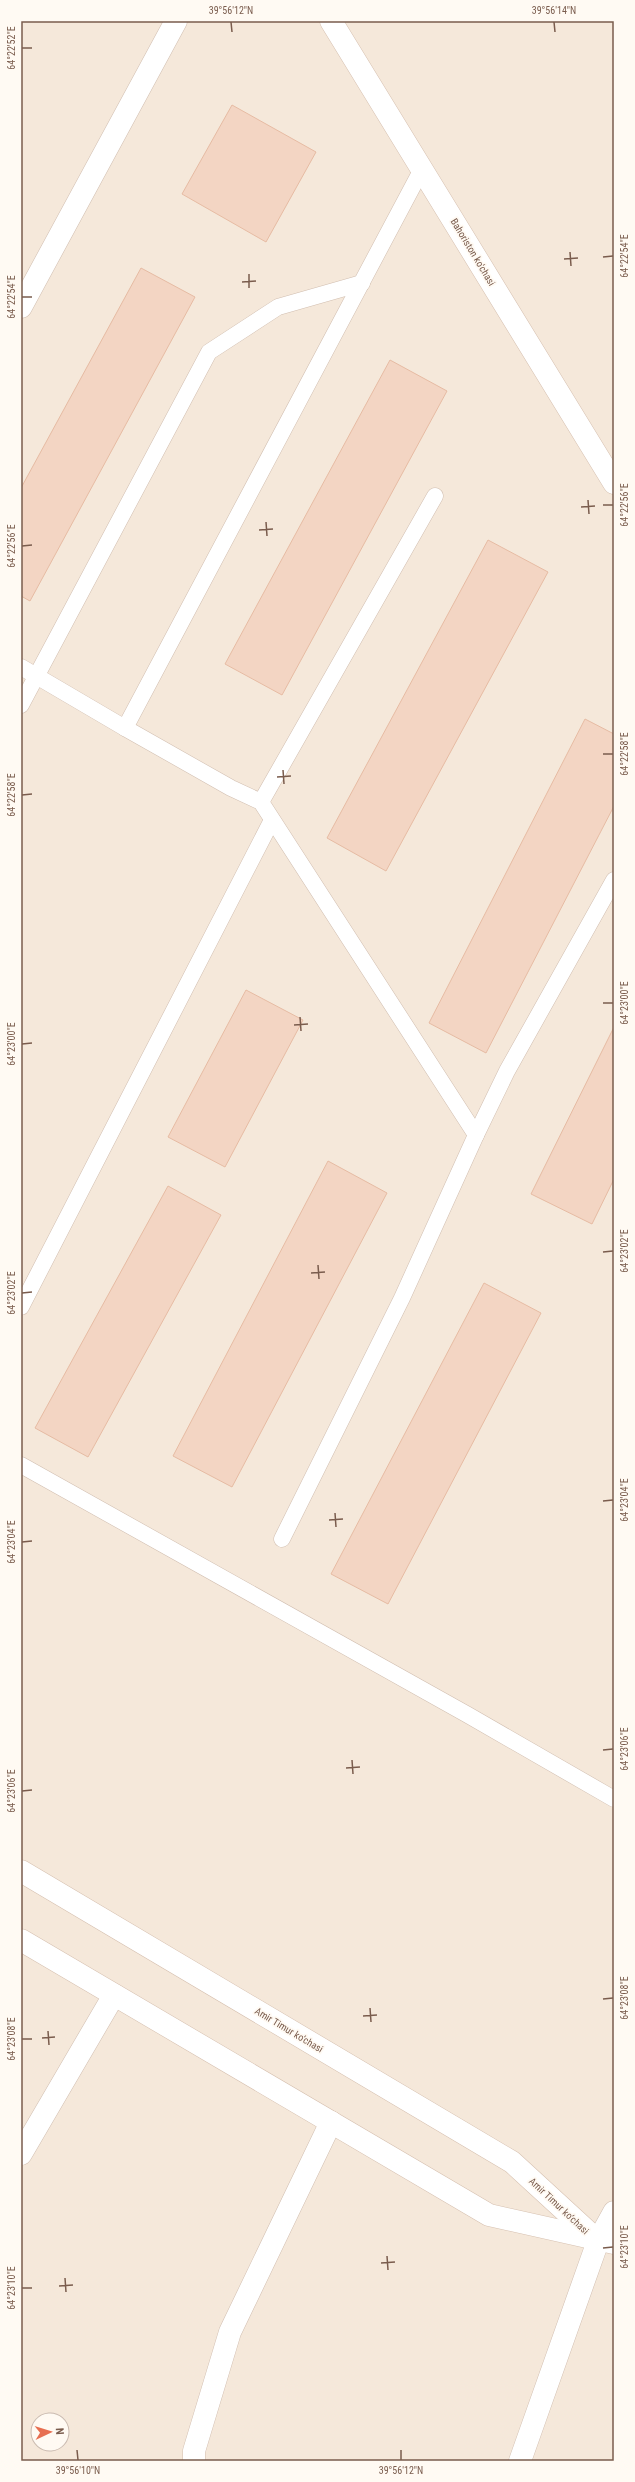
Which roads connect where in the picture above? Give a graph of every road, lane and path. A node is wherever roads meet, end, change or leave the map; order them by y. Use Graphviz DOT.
graph roads {
  1 [pos="176,21"];
  2 [pos="331,21"];
  3 [pos="422,170"];
  4 [pos="362,283"];
  5 [pos="21,307"];
  6 [pos="614,483"];
  7 [pos="435,496"];
  8 [pos="21,667"];
  9 [pos="38,676"];
  10 [pos="21,705"];
  11 [pos="125,728"];
  12 [pos="261,802"];
  13 [pos="272,820"];
  14 [pos="614,880"];
  15 [pos="476,1135"];
  16 [pos="21,1307"];
  17 [pos="21,1465"];
  18 [pos="282,1539"];
  19 [pos="614,1799"];
  20 [pos="21,1871"];
  21 [pos="21,1940"];
  22 [pos="114,1995"];
  23 [pos="331,2122"];
  24 [pos="21,2154"];
  25 [pos="614,2212"];
  26 [pos="606,2242"];
  27 [pos="194,2461"];
  28 [pos="520,2461"];
  1 -- 5 [label="street"];
  2 -- 3 [label="street, Bahoriston ko‘chasi"];
  3 -- 4 [label="lane"];
  3 -- 6 [label="street, Bahoriston ko‘chasi"];
  4 -- 9 [label="lane"];
  4 -- 11 [label="lane"];
  7 -- 12 [label="lane"];
  8 -- 9 [label="lane"];
  9 -- 10 [label="lane"];
  9 -- 11 [label="lane"];
  11 -- 12 [label="lane"];
  12 -- 13 [label="lane"];
  13 -- 15 [label="lane"];
  13 -- 16 [label="lane"];
  14 -- 15 [label="lane"];
  15 -- 18 [label="lane"];
  17 -- 19 [label="lane"];
  20 -- 26 [label="street, Amir Timur ko‘chasi"];
  21 -- 22 [label="street, Amir Timur ko‘chasi"];
  22 -- 23 [label="street, Amir Timur ko‘chasi"];
  22 -- 24 [label="street"];
  23 -- 26 [label="street, Amir Timur ko‘chasi"];
  23 -- 27 [label="street"];
  25 -- 26 [label="street"];
  26 -- 28 [label="street"];
}
